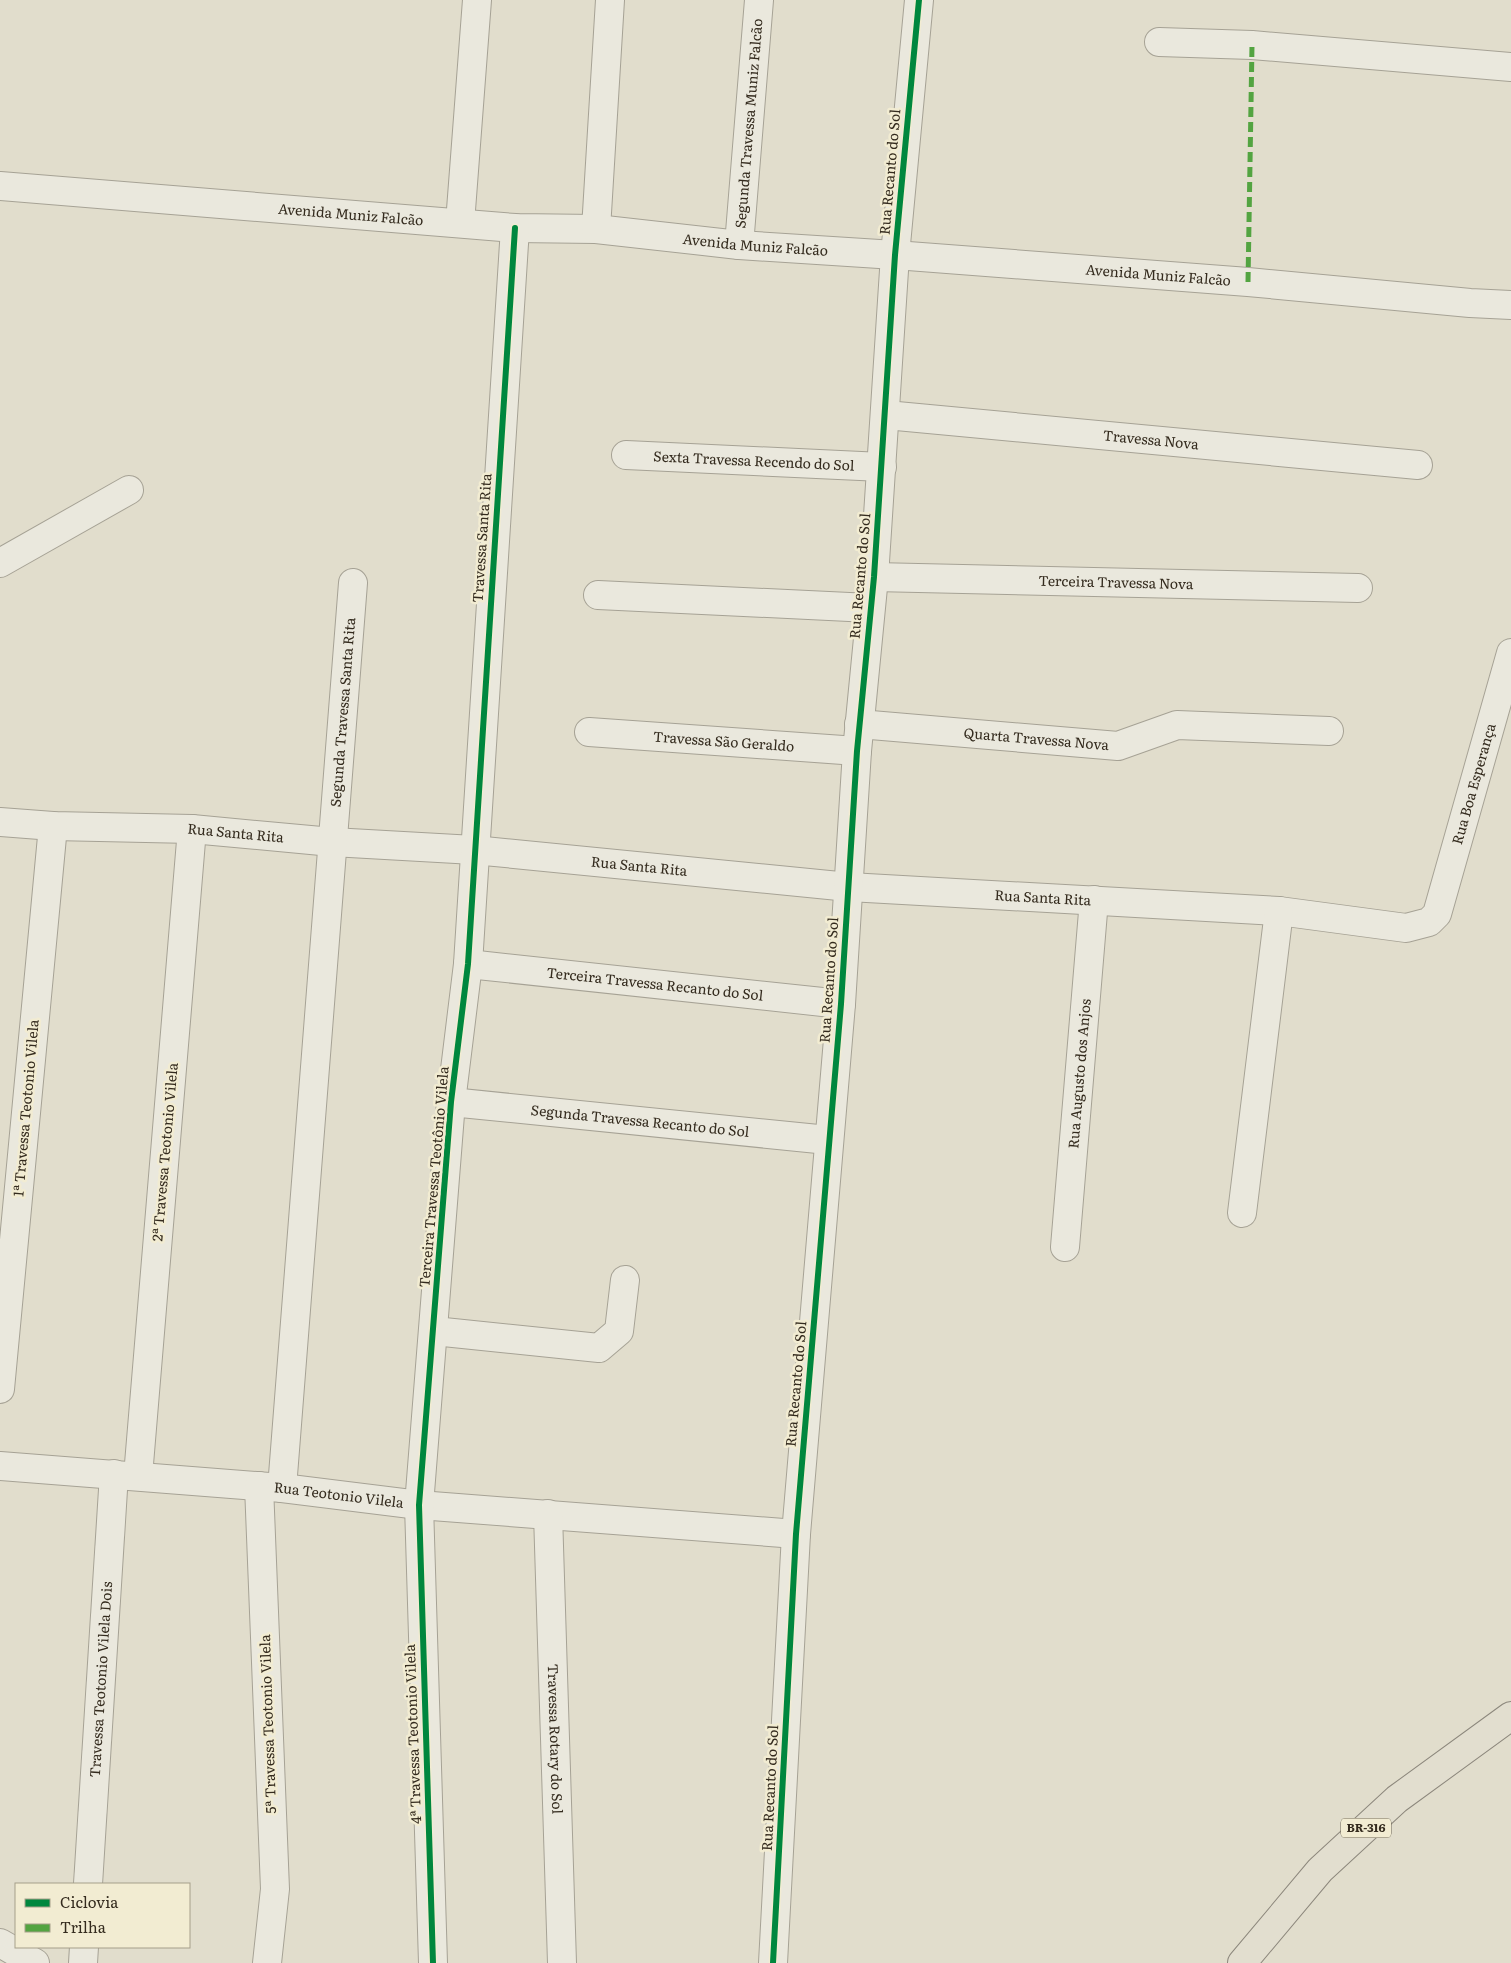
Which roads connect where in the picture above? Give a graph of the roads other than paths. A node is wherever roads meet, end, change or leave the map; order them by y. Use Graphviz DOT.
graph roads {
  1 [pos="477,0"];
  2 [pos="610,0"];
  3 [pos="759,0"];
  4 [pos="918,0"];
  5 [pos="1158,42"];
  6 [pos="1511,67"];
  7 [pos="0,186"];
  8 [pos="460,223"];
  9 [pos="515,228"];
  10 [pos="596,229"];
  11 [pos="739,245"];
  12 [pos="895,255"];
  13 [pos="1511,305"];
  14 [pos="886,415"];
  15 [pos="626,455"];
  16 [pos="1418,465"];
  17 [pos="882,467"];
  18 [pos="129,490"];
  19 [pos="0,563"];
  20 [pos="874,577"];
  21 [pos="353,583"];
  22 [pos="1358,588"];
  23 [pos="598,595"];
  24 [pos="870,608"];
  25 [pos="1511,653"];
  26 [pos="1329,731"];
  27 [pos="589,732"];
  28 [pos="858,738"];
  29 [pos="0,822"];
  30 [pos="53,826"];
  31 [pos="192,829"];
  32 [pos="332,842"];
  33 [pos="474,850"];
  34 [pos="849,887"];
  35 [pos="1094,900"];
  36 [pos="1279,911"];
  37 [pos="1437,914"];
  38 [pos="468,964"];
  39 [pos="841,1004"];
  40 [pos="452,1102"];
  41 [pos="828,1140"];
  42 [pos="1242,1213"];
  43 [pos="1065,1247"];
  44 [pos="625,1280"];
  45 [pos="434,1331"];
  46 [pos="0,1389"];
  47 [pos="0,1466"];
  48 [pos="126,1475"];
  49 [pos="270,1487"];
  50 [pos="419,1505"];
  51 [pos="548,1514"];
  52 [pos="796,1534"];
  53 [pos="1511,1716"];
  54 [pos="88,1883"];
  55 [pos="0,1943"];
  56 [pos="84,1948"];
  57 [pos="35,1963"];
  58 [pos="83,1963"];
  59 [pos="268,1963"];
  60 [pos="432,1963"];
  61 [pos="562,1963"];
  62 [pos="773,1963"];
  63 [pos="1242,1963"];
  1 -- 8 [label="street"];
  2 -- 10 [label="street"];
  3 -- 11 [label="street, Segunda Travessa Muniz Falcão"];
  4 -- 12 [label="street, Rua Recanto do Sol"];
  5 -- 6 [label="street"];
  7 -- 8 [label="street, Avenida Muniz Falcão"];
  8 -- 9 [label="street, Avenida Muniz Falcão"];
  9 -- 10 [label="street, Avenida Muniz Falcão"];
  9 -- 33 [label="street, Travessa Santa Rita"];
  10 -- 11 [label="street, Avenida Muniz Falcão"];
  11 -- 12 [label="street, Avenida Muniz Falcão"];
  12 -- 13 [label="street, Avenida Muniz Falcão"];
  12 -- 14 [label="street, Rua Recanto do Sol"];
  14 -- 16 [label="street, Travessa Nova"];
  14 -- 17 [label="street, Rua Recanto do Sol"];
  15 -- 17 [label="street, Sexta Travessa Recendo do Sol"];
  17 -- 20 [label="street, Rua Recanto do Sol"];
  18 -- 19 [label="street"];
  20 -- 22 [label="street, Terceira Travessa Nova"];
  20 -- 24 [label="street, Rua Recanto do Sol"];
  21 -- 32 [label="street, Segunda Travessa Santa Rita"];
  23 -- 24 [label="street"];
  24 -- 28 [label="street, Rua Recanto do Sol"];
  25 -- 37 [label="street, Rua Boa Esperança"];
  26 -- 28 [label="street, Quarta Travessa Nova"];
  27 -- 28 [label="street, Travessa São Geraldo"];
  28 -- 34 [label="street, Rua Recanto do Sol"];
  29 -- 30 [label="street, Rua Santa Rita"];
  30 -- 31 [label="street, Rua Santa Rita"];
  30 -- 46 [label="street, 1ª Travessa Teotonio Vilela"];
  31 -- 32 [label="street, Rua Santa Rita"];
  31 -- 48 [label="street, 2ª Travessa Teotonio Vilela"];
  32 -- 33 [label="street, Rua Santa Rita"];
  32 -- 49 [label="street"];
  33 -- 34 [label="street, Rua Santa Rita"];
  33 -- 38 [label="street, Terceira Travessa Teotônio Vilela"];
  34 -- 35 [label="street, Rua Santa Rita"];
  34 -- 39 [label="street, Rua Recanto do Sol"];
  35 -- 36 [label="street, Rua Santa Rita"];
  35 -- 43 [label="street, Rua Augusto dos Anjos"];
  36 -- 37 [label="street, Rua Santa Rita"];
  36 -- 42 [label="street"];
  38 -- 39 [label="street, Terceira Travessa Recanto do Sol"];
  38 -- 40 [label="street, Terceira Travessa Teotônio Vilela"];
  39 -- 41 [label="street, Rua Recanto do Sol"];
  40 -- 41 [label="street, Segunda Travessa Recanto do Sol"];
  40 -- 45 [label="street, Terceira Travessa Teotônio Vilela"];
  41 -- 52 [label="street, Rua Recanto do Sol"];
  44 -- 45 [label="street"];
  45 -- 50 [label="street, Terceira Travessa Teotônio Vilela"];
  47 -- 48 [label="street, Rua Teotonio Vilela"];
  48 -- 49 [label="street, Rua Teotonio Vilela"];
  48 -- 54 [label="street, Travessa Teotonio Vilela Dois"];
  49 -- 50 [label="street, Rua Teotonio Vilela"];
  49 -- 59 [label="street, 5ª Travessa Teotonio Vilela"];
  50 -- 51 [label="street, Rua Teotonio Vilela"];
  50 -- 60 [label="street, 4ª Travessa Teotonio Vilela"];
  51 -- 52 [label="street, Rua Teotonio Vilela"];
  51 -- 61 [label="street, Travessa Rotary do Sol"];
  52 -- 62 [label="street, Rua Recanto do Sol"];
  53 -- 63 [label="main road, BR-316"];
  55 -- 57 [label="street"];
  56 -- 58 [label="street"];
}
